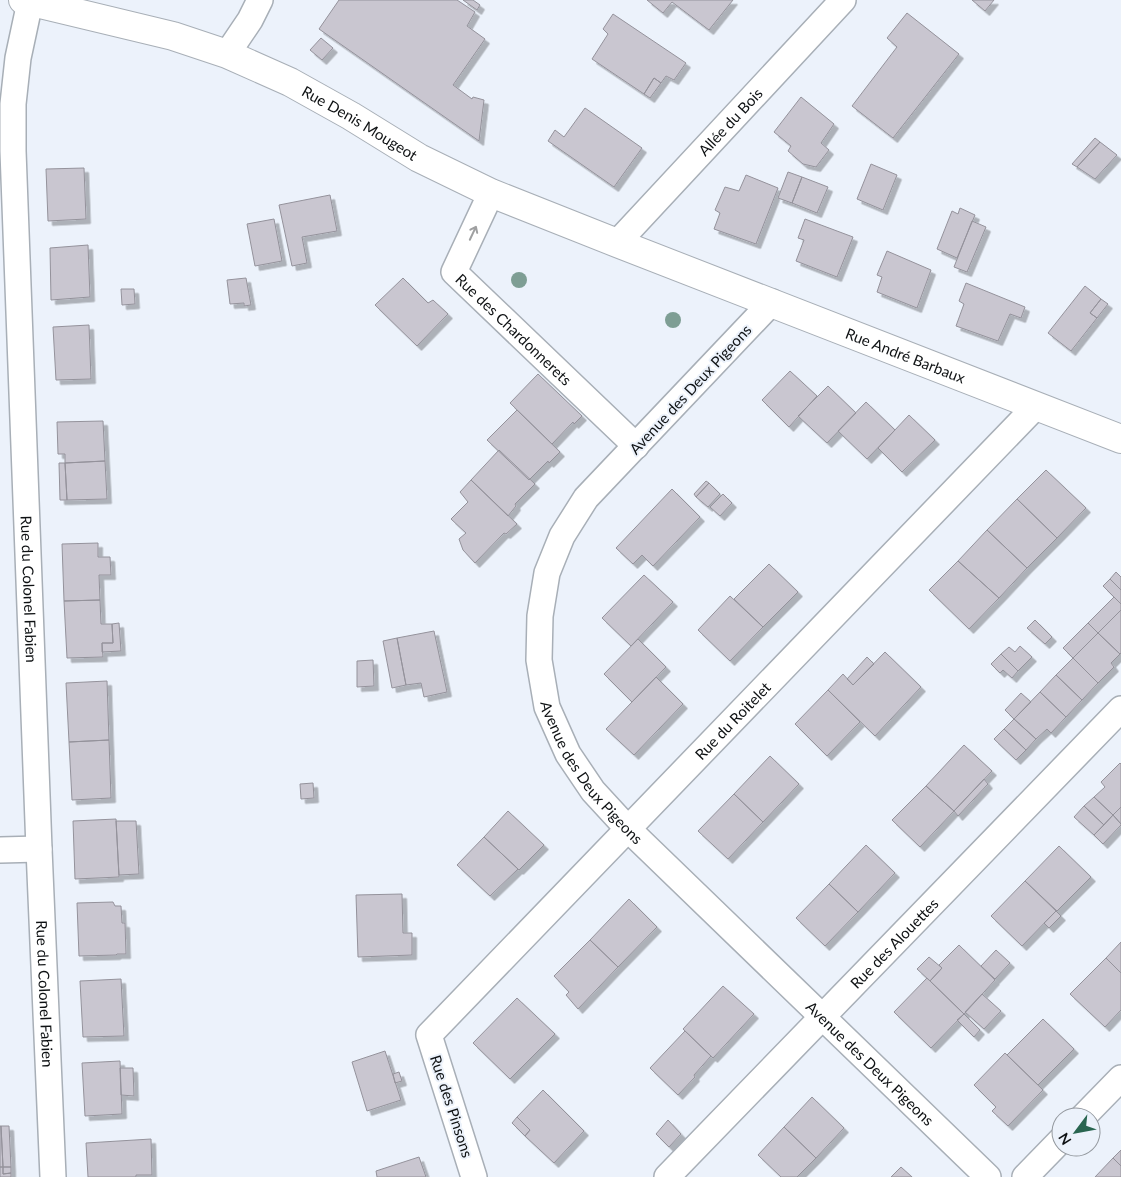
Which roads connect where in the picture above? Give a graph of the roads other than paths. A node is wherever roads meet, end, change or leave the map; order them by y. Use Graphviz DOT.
graph roads {
  1 [pos="260,0"];
  2 [pos="843,0"];
  3 [pos="27,1"];
  4 [pos="227,54"];
  5 [pos="491,193"];
  6 [pos="618,243"];
  7 [pos="690,270"];
  8 [pos="772,302"];
  9 [pos="1036,406"];
  10 [pos="1121,438"];
  11 [pos="636,446"];
  12 [pos="1121,709"];
  13 [pos="628,829"];
  14 [pos="39,849"];
  15 [pos="0,850"];
  16 [pos="823,1017"];
  17 [pos="429,1035"];
  18 [pos="1121,1078"];
  19 [pos="1093,1107"];
  20 [pos="1051,1150"];
  21 [pos="54,1177"];
  22 [pos="474,1177"];
  23 [pos="667,1177"];
  24 [pos="988,1177"];
  25 [pos="1025,1177"];
  1 -- 4 [label="street"];
  2 -- 6 [label="street, Allée du Bois"];
  3 -- 4 [label="street, Rue Denis Mougeot"];
  3 -- 14 [label="street, Rue du Colonel Fabien"];
  4 -- 5 [label="street, Rue Denis Mougeot"];
  5 -- 6 [label="street, Rue Denis Mougeot"];
  11 -- 5 [label="street, Rue des Chardonnerets, one-way"];
  6 -- 7 [label="street, Rue Denis Mougeot"];
  7 -- 8 [label="street, Rue André Barbaux"];
  8 -- 9 [label="street, Rue André Barbaux"];
  8 -- 11 [label="street, Avenue des Deux Pigeons"];
  9 -- 10 [label="street, Rue André Barbaux"];
  9 -- 13 [label="street, Rue du Roitelet"];
  11 -- 13 [label="street, Avenue des Deux Pigeons"];
  12 -- 16 [label="street, Rue des Alouettes"];
  13 -- 16 [label="street, Avenue des Deux Pigeons"];
  13 -- 17 [label="street, Rue du Roitelet"];
  14 -- 15 [label="street"];
  14 -- 21 [label="street, Rue du Colonel Fabien"];
  16 -- 23 [label="street, Rue des Alouettes"];
  16 -- 24 [label="street, Avenue des Deux Pigeons"];
  17 -- 22 [label="street, Rue des Pinsons"];
  18 -- 19 [label="street"];
  20 -- 25 [label="street"];
}
